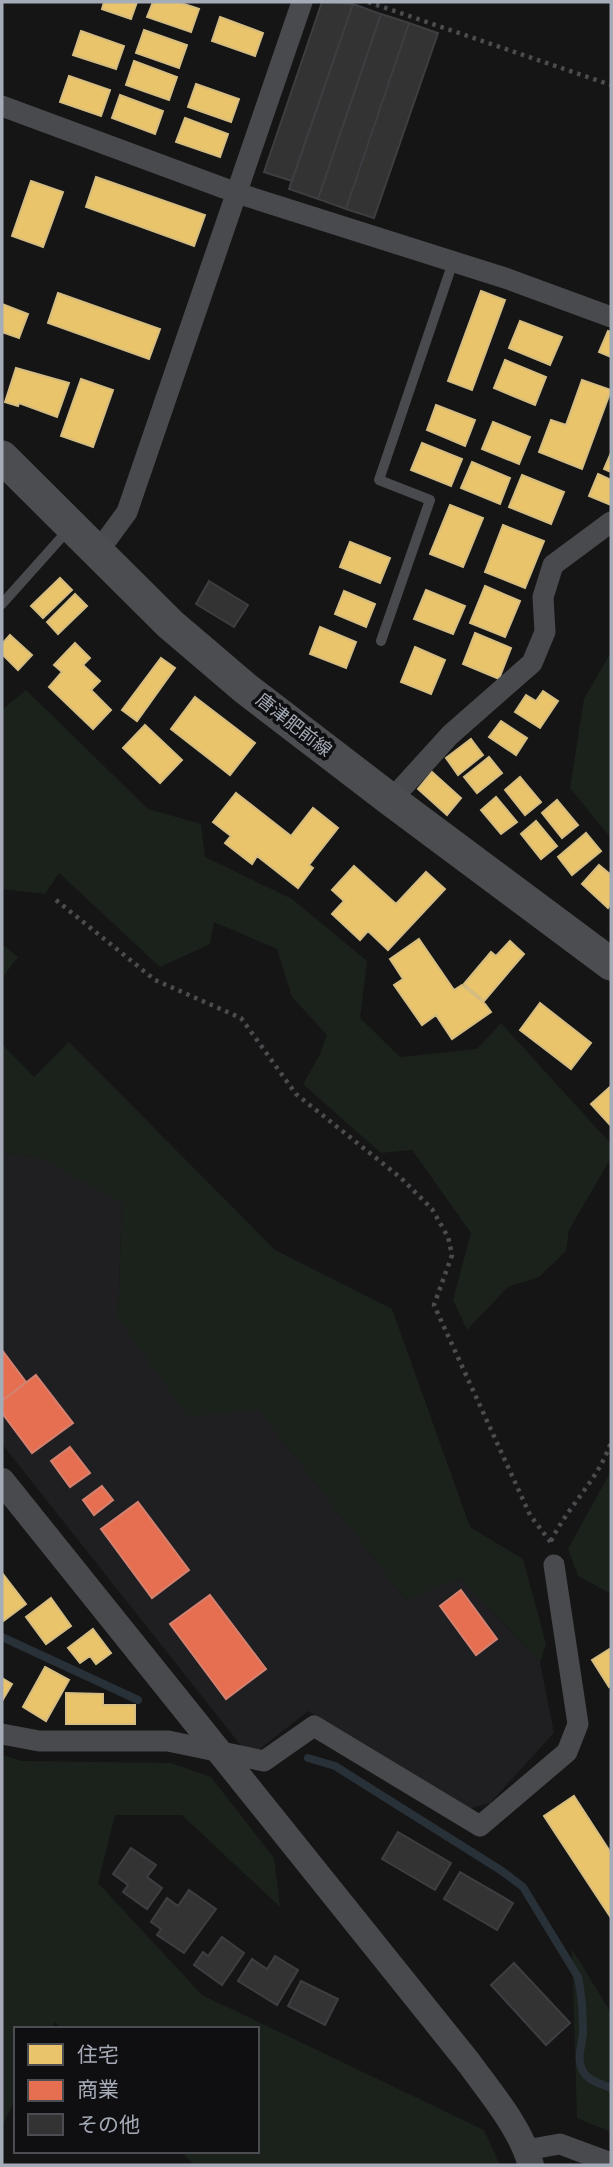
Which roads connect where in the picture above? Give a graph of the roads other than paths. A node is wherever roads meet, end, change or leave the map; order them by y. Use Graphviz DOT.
graph roads {
  1 [pos="302,2"];
  2 [pos="2,106"];
  3 [pos="237,192"];
  4 [pos="453,262"];
  5 [pos="611,317"];
  6 [pos="2,457"];
  7 [pos="611,522"];
  8 [pos="71,527"];
  9 [pos="97,554"];
  10 [pos="2,604"];
  11 [pos="381,641"];
  12 [pos="391,800"];
  13 [pos="611,964"];
  14 [pos="2,1481"];
  15 [pos="554,1565"];
  16 [pos="2,1734"];
  17 [pos="220,1753"];
  18 [pos="528,2158"];
  19 [pos="611,2163"];
  1 -- 3 [label="street"];
  2 -- 3 [label="street"];
  3 -- 4 [label="street"];
  3 -- 9 [label="street"];
  4 -- 5 [label="street"];
  4 -- 11 [label="lane"];
  6 -- 8 [label="main road, 唐津肥前線"];
  7 -- 12 [label="street"];
  8 -- 9 [label="main road, 唐津肥前線"];
  8 -- 10 [label="lane"];
  9 -- 12 [label="main road, 唐津肥前線"];
  12 -- 13 [label="main road, 唐津肥前線"];
  14 -- 17 [label="street"];
  15 -- 17 [label="street"];
  16 -- 17 [label="street"];
  17 -- 18 [label="street"];
  18 -- 19 [label="street"];
}
